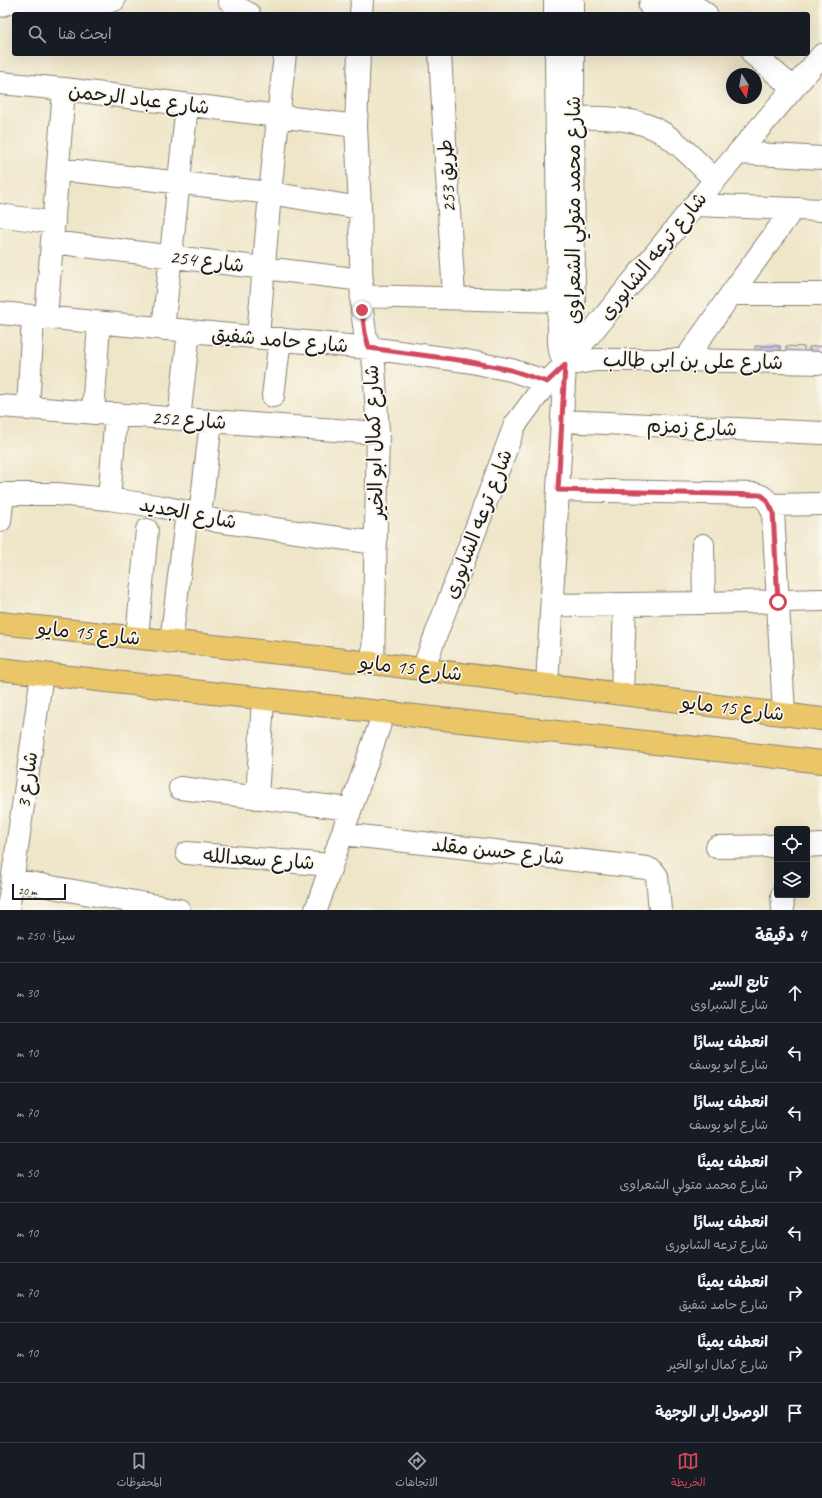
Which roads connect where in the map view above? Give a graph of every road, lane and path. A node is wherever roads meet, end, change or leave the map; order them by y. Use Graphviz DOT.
graph roads {
  1 [pos="114,0"];
  2 [pos="229,0"];
  3 [pos="362,0"];
  4 [pos="555,0"];
  5 [pos="573,0"];
  6 [pos="0,6"];
  7 [pos="650,6"];
  8 [pos="245,12"];
  9 [pos="361,12"];
  10 [pos="555,12"];
  11 [pos="573,12"];
  12 [pos="704,12"];
  13 [pos="285,56"];
  14 [pos="359,56"];
  15 [pos="440,56"];
  16 [pos="556,56"];
  17 [pos="573,56"];
  18 [pos="755,56"];
  19 [pos="818,63"];
  20 [pos="0,83"];
  21 [pos="793,88"];
  22 [pos="64,89"];
  23 [pos="187,105"];
  24 [pos="278,116"];
  25 [pos="573,118"];
  26 [pos="356,126"];
  27 [pos="739,152"];
  28 [pos="822,158"];
  29 [pos="58,169"];
  30 [pos="716,180"];
  31 [pos="178,182"];
  32 [pos="270,193"];
  33 [pos="695,205"];
  34 [pos="360,208"];
  35 [pos="793,209"];
  36 [pos="822,210"];
  37 [pos="0,215"];
  38 [pos="53,233"];
  39 [pos="170,256"];
  40 [pos="264,268"];
  41 [pos="362,288"];
  42 [pos="731,294"];
  43 [pos="822,294"];
  44 [pos="454,298"];
  45 [pos="558,301"];
  46 [pos="0,313"];
  47 [pos="40,317"];
  48 [pos="99,323"];
  49 [pos="163,328"];
  50 [pos="189,331"];
  51 [pos="258,337"];
  52 [pos="280,339"];
  53 [pos="369,348"];
  54 [pos="685,360"];
  55 [pos="822,363"];
  56 [pos="565,365"];
  57 [pos="547,382"];
  58 [pos="273,396"];
  59 [pos="0,406"];
  60 [pos="28,408"];
  61 [pos="93,413"];
  62 [pos="116,414"];
  63 [pos="179,419"];
  64 [pos="562,421"];
  65 [pos="211,422"];
  66 [pos="378,433"];
  67 [pos="822,433"];
  68 [pos="558,490"];
  69 [pos="1,494"];
  70 [pos="109,498"];
  71 [pos="822,504"];
  72 [pos="771,509"];
  73 [pos="194,514"];
  74 [pos="0,521"];
  75 [pos="147,530"];
  76 [pos="376,543"];
  77 [pos="703,545"];
  78 [pos="822,600"];
  79 [pos="778,602"];
  80 [pos="704,603"];
  81 [pos="625,604"];
  82 [pos="552,605"];
  83 [pos="0,623"];
  84 [pos="137,637"];
  85 [pos="171,642"];
  86 [pos="373,663"];
  87 [pos="0,669"];
  88 [pos="423,669"];
  89 [pos="42,674"];
  90 [pos="547,685"];
  91 [pos="622,694"];
  92 [pos="263,700"];
  93 [pos="384,712"];
  94 [pos="784,714"];
  95 [pos="822,719"];
  96 [pos="822,762"];
  97 [pos="180,788"];
  98 [pos="257,798"];
  99 [pos="350,809"];
  100 [pos="342,834"];
  101 [pos="822,845"];
  102 [pos="774,846"];
  103 [pos="810,846"];
  104 [pos="717,847"];
  105 [pos="187,854"];
  106 [pos="331,865"];
  107 [pos="13,880"];
  108 [pos="782,898"];
  109 [pos="82,901"];
  110 [pos="153,908"];
  111 [pos="8,910"];
  112 [pos="178,910"];
  113 [pos="316,910"];
  114 [pos="660,910"];
  115 [pos="783,910"];
  1 -- 6 [label="street"];
  2 -- 8 [label="street"];
  3 -- 9 [label="street"];
  4 -- 10 [label="street"];
  5 -- 11 [label="street"];
  7 -- 12 [label="street"];
  13 -- 24 [label="street"];
  14 -- 26 [label="street, شارع كمال ابو الخير"];
  15 -- 44 [label="street, طريق 253"];
  16 -- 45 [label="street, شارع محمد متولي الشعراوى"];
  17 -- 25 [label="street, شارع محمد متولي الشعراوى"];
  18 -- 21 [label="street"];
  19 -- 21 [label="street, شارع ترعه الشابورى"];
  20 -- 22 [label="street, شارع عباد الرحمن"];
  21 -- 27 [label="street, شارع ترعه الشابورى"];
  22 -- 23 [label="street, شارع عباد الرحمن"];
  22 -- 29 [label="street"];
  23 -- 24 [label="street, شارع عباد الرحمن"];
  23 -- 31 [label="street"];
  24 -- 26 [label="street, شارع عباد الرحمن"];
  24 -- 32 [label="street"];
  25 -- 30 [label="street"];
  25 -- 56 [label="street, شارع محمد متولي الشعراوى"];
  26 -- 34 [label="street, شارع كمال ابو الخير"];
  27 -- 28 [label="street"];
  27 -- 30 [label="street, شارع ترعه الشابورى"];
  29 -- 31 [label="street"];
  29 -- 38 [label="street"];
  30 -- 33 [label="street, شارع ترعه الشابورى"];
  31 -- 32 [label="street"];
  31 -- 39 [label="street"];
  32 -- 34 [label="street"];
  32 -- 40 [label="street"];
  33 -- 35 [label="street"];
  33 -- 56 [label="street, شارع ترعه الشابورى"];
  34 -- 41 [label="street, شارع كمال ابو الخير"];
  35 -- 36 [label="street"];
  35 -- 42 [label="street"];
  37 -- 38 [label="street, شارع 254"];
  38 -- 39 [label="street, شارع 254"];
  38 -- 47 [label="street"];
  39 -- 40 [label="street, شارع 254"];
  39 -- 49 [label="street"];
  40 -- 41 [label="street, شارع 254"];
  40 -- 51 [label="street"];
  41 -- 44 [label="street, شارع 254"];
  41 -- 53 [label="street, شارع كمال ابو الخير"];
  42 -- 43 [label="street"];
  42 -- 54 [label="street"];
  44 -- 45 [label="street, شارع 254"];
  45 -- 56 [label="street, شارع محمد متولي الشعراوى"];
  46 -- 47 [label="street"];
  47 -- 48 [label="street, شارع حامد شفيق"];
  47 -- 60 [label="street"];
  48 -- 49 [label="street, شارع حامد شفيق"];
  48 -- 61 [label="street"];
  49 -- 50 [label="street, شارع حامد شفيق"];
  50 -- 51 [label="street, شارع حامد شفيق"];
  50 -- 63 [label="street"];
  51 -- 52 [label="street, شارع حامد شفيق"];
  52 -- 53 [label="street, شارع حامد شفيق"];
  52 -- 58 [label="street"];
  53 -- 57 [label="street, شارع حامد شفيق"];
  53 -- 66 [label="street, شارع كمال ابو الخير"];
  54 -- 55 [label="street, شارع على بن ابى طالب"];
  54 -- 56 [label="street, شارع على بن ابى طالب"];
  56 -- 57 [label="street, شارع ترعه الشابورى"];
  56 -- 64 [label="street, شارع محمد متولي الشعراوى"];
  57 -- 88 [label="street, شارع ترعه الشابورى"];
  59 -- 60 [label="street, شارع 252"];
  60 -- 61 [label="street, شارع 252"];
  61 -- 62 [label="street, شارع 252"];
  62 -- 63 [label="street, شارع 252"];
  62 -- 70 [label="street"];
  63 -- 65 [label="street, شارع 252"];
  64 -- 67 [label="street, شارع زمزم"];
  64 -- 68 [label="street, شارع محمد متولي الشعراوى"];
  65 -- 66 [label="street, شارع 252"];
  65 -- 73 [label="street"];
  66 -- 76 [label="street, شارع كمال ابو الخير"];
  68 -- 72 [label="street"];
  68 -- 82 [label="street, شارع محمد متولي الشعراوى"];
  69 -- 70 [label="street, شارع الجديد"];
  69 -- 74 [label="street"];
  70 -- 73 [label="street, شارع الجديد"];
  71 -- 72 [label="street"];
  72 -- 79 [label="street"];
  73 -- 76 [label="street, شارع الجديد"];
  73 -- 85 [label="street"];
  75 -- 84 [label="street"];
  76 -- 86 [label="street, شارع كمال ابو الخير"];
  77 -- 80 [label="street"];
  78 -- 79 [label="street"];
  79 -- 80 [label="street"];
  79 -- 94 [label="street"];
  80 -- 81 [label="street"];
  81 -- 82 [label="street"];
  81 -- 91 [label="street"];
  82 -- 90 [label="street, شارع محمد متولي الشعراوى"];
  83 -- 84 [label="main road, شارع 15 مايو"];
  84 -- 85 [label="main road, شارع 15 مايو"];
  85 -- 86 [label="main road, شارع 15 مايو"];
  86 -- 88 [label="main road, شارع 15 مايو"];
  87 -- 89 [label="main road"];
  88 -- 90 [label="main road, شارع 15 مايو"];
  89 -- 92 [label="main road"];
  89 -- 107 [label="street, شارع 3"];
  90 -- 91 [label="main road, شارع 15 مايو"];
  91 -- 94 [label="main road, شارع 15 مايو"];
  92 -- 93 [label="main road"];
  92 -- 98 [label="street"];
  93 -- 96 [label="main road"];
  93 -- 99 [label="street"];
  94 -- 95 [label="main road, شارع 15 مايو"];
  97 -- 98 [label="street"];
  98 -- 99 [label="street"];
  99 -- 100 [label="street"];
  100 -- 106 [label="street"];
  100 -- 114 [label="street, شارع حسن مقلد"];
  101 -- 103 [label="street"];
  102 -- 104 [label="street"];
  105 -- 106 [label="street, شارع سعدالله"];
  106 -- 113 [label="street"];
  107 -- 109 [label="street"];
  107 -- 111 [label="street, شارع 3"];
  108 -- 115 [label="street"];
  109 -- 110 [label="street"];
  110 -- 112 [label="street"];
}
